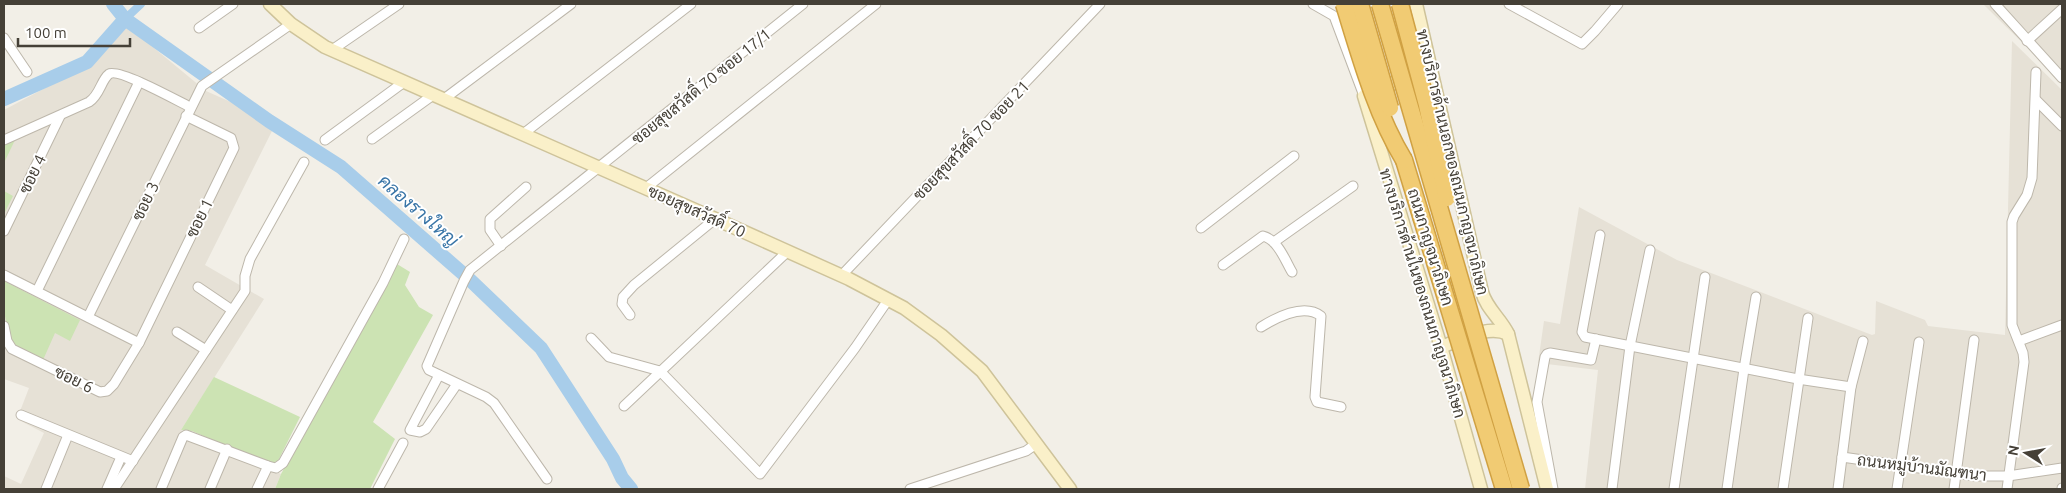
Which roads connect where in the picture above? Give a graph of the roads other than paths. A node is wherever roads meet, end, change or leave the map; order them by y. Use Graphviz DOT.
graph roads {
  1 [pos="233,4"];
  2 [pos="272,4"];
  3 [pos="399,4"];
  4 [pos="571,4"];
  5 [pos="691,4"];
  6 [pos="803,4"];
  7 [pos="876,4"];
  8 [pos="1100,4"];
  9 [pos="1313,4"];
  10 [pos="1344,4"];
  11 [pos="1360,4"];
  12 [pos="1380,4"];
  13 [pos="1400,4"];
  14 [pos="1416,4"];
  15 [pos="1508,4"];
  16 [pos="1618,4"];
  17 [pos="1995,4"];
  18 [pos="2062,9"];
  19 [pos="291,24"];
  20 [pos="199,28"];
  21 [pos="4,38"];
  22 [pos="2027,41"];
  23 [pos="332,50"];
  24 [pos="1431,67"];
  25 [pos="27,72"];
  26 [pos="2036,72"];
  27 [pos="2062,78"];
  28 [pos="139,82"];
  29 [pos="404,82"];
  30 [pos="1364,96"];
  31 [pos="438,97"];
  32 [pos="2036,100"];
  33 [pos="188,111"];
  34 [pos="60,116"];
  35 [pos="2062,126"];
  36 [pos="523,134"];
  37 [pos="372,139"];
  38 [pos="4,140"];
  39 [pos="325,140"];
  40 [pos="1294,156"];
  41 [pos="1404,160"];
  42 [pos="304,162"];
  43 [pos="599,168"];
  44 [pos="1353,186"];
  45 [pos="526,187"];
  46 [pos="646,188"];
  47 [pos="715,219"];
  48 [pos="1201,228"];
  49 [pos="4,231"];
  50 [pos="1600,235"];
  51 [pos="404,239"];
  52 [pos="1274,242"];
  53 [pos="501,246"];
  54 [pos="1650,250"];
  55 [pos="787,252"];
  56 [pos="1223,265"];
  57 [pos="1292,272"];
  58 [pos="4,275"];
  59 [pos="841,276"];
  60 [pos="1705,276"];
  61 [pos="198,287"];
  62 [pos="36,291"];
  63 [pos="1756,298"];
  64 [pos="888,300"];
  65 [pos="1467,302"];
  66 [pos="232,310"];
  67 [pos="630,315"];
  68 [pos="88,317"];
  69 [pos="1808,318"];
  70 [pos="4,326"];
  71 [pos="2062,326"];
  72 [pos="1261,327"];
  73 [pos="177,332"];
  74 [pos="1508,334"];
  75 [pos="591,338"];
  76 [pos="1596,340"];
  77 [pos="1974,340"];
  78 [pos="2019,340"];
  79 [pos="1863,341"];
  80 [pos="1919,342"];
  81 [pos="139,343"];
  82 [pos="1630,346"];
  83 [pos="1441,347"];
  84 [pos="206,350"];
  85 [pos="1692,359"];
  86 [pos="1744,369"];
  87 [pos="660,371"];
  88 [pos="439,375"];
  89 [pos="1798,379"];
  90 [pos="457,384"];
  91 [pos="1851,387"];
  92 [pos="624,406"];
  93 [pos="1341,407"];
  94 [pos="1532,409"];
  95 [pos="21,416"];
  96 [pos="68,435"];
  97 [pos="403,443"];
  98 [pos="1036,444"];
  99 [pos="227,449"];
  100 [pos="121,456"];
  101 [pos="1842,457"];
  102 [pos="133,461"];
  103 [pos="1900,464"];
  104 [pos="268,466"];
  105 [pos="2062,468"];
  106 [pos="1956,473"];
  107 [pos="2008,476"];
  108 [pos="547,479"];
  109 [pos="1550,488"];
  110 [pos="46,489"];
  111 [pos="107,489"];
  112 [pos="114,489"];
  113 [pos="161,489"];
  114 [pos="210,489"];
  115 [pos="258,489"];
  116 [pos="378,489"];
  117 [pos="910,489"];
  118 [pos="1070,489"];
  119 [pos="1481,489"];
  120 [pos="1504,489"];
  121 [pos="1520,489"];
  122 [pos="1612,489"];
  123 [pos="1674,489"];
  124 [pos="1728,489"];
  125 [pos="1783,489"];
  126 [pos="1838,489"];
  127 [pos="1897,489"];
  128 [pos="1954,489"];
  129 [pos="2007,489"];
  1 -- 20 [label="street"];
  2 -- 19 [label="main road, ซอยสุขสวัสดิ์ 70"];
  3 -- 23 [label="street"];
  4 -- 31 [label="street"];
  5 -- 36 [label="street"];
  6 -- 43 [label="street, ซอยสุขสวัสดิ์ 70 ซอย 17/1"];
  7 -- 46 [label="street"];
  8 -- 59 [label="street, ซอยสุขสวัสดิ์ 70 ซอย 21"];
  9 -- 30 [label="street"];
  10 -- 41 [label="highway, bridge"];
  11 -- 41 [label="highway, ถนนกาญจนาภิเษก, bridge"];
  12 -- 65 [label="highway, ถนนกาญจนาภิเษก, bridge"];
  13 -- 65 [label="highway, bridge"];
  14 -- 24 [label="main road, ทางบริการด้านนอกของถนนกาญจนาภิเษก"];
  15 -- 16 [label="street"];
  17 -- 22 [label="street"];
  18 -- 22 [label="street"];
  19 -- 23 [label="main road, ซอยสุขสวัสดิ์ 70"];
  19 -- 33 [label="street, ซอย 3"];
  21 -- 25 [label="street"];
  22 -- 27 [label="street"];
  23 -- 29 [label="main road, ซอยสุขสวัสดิ์ 70"];
  24 -- 30 [label="main road"];
  24 -- 74 [label="main road, ทางบริการด้านนอกของถนนกาญจนาภิเษก"];
  26 -- 32 [label="street"];
  28 -- 33 [label="street, ซอย 1"];
  28 -- 34 [label="street, ซอย 1"];
  28 -- 62 [label="street"];
  29 -- 31 [label="main road, ซอยสุขสวัสดิ์ 70"];
  29 -- 39 [label="street"];
  30 -- 83 [label="main road, ทางบริการด้านในของถนนกาญจนาภิเษก"];
  31 -- 36 [label="main road, ซอยสุขสวัสดิ์ 70"];
  31 -- 37 [label="street"];
  32 -- 35 [label="street"];
  32 -- 78 [label="street"];
  33 -- 68 [label="street, ซอย 3"];
  33 -- 81 [label="street, ซอย 1"];
  34 -- 38 [label="street"];
  34 -- 49 [label="street, ซอย 4"];
  36 -- 43 [label="main road, ซอยสุขสวัสดิ์ 70"];
  40 -- 48 [label="street"];
  41 -- 120 [label="highway, ถนนกาญจนาภิเษก, bridge"];
  42 -- 66 [label="street"];
  43 -- 46 [label="main road, ซอยสุขสวัสดิ์ 70"];
  43 -- 53 [label="street, ซอยสุขสวัสดิ์ 70 ซอย 17/1"];
  44 -- 52 [label="street"];
  45 -- 53 [label="street"];
  46 -- 47 [label="main road, ซอยสุขสวัสดิ์ 70"];
  47 -- 55 [label="main road, ซอยสุขสวัสดิ์ 70"];
  47 -- 67 [label="street"];
  50 -- 76 [label="street"];
  51 -- 104 [label="street"];
  52 -- 56 [label="street"];
  52 -- 57 [label="street"];
  53 -- 88 [label="street, ซอยสุขสวัสดิ์ 70 ซอย 17/1"];
  54 -- 82 [label="street"];
  55 -- 59 [label="main road, ซอยสุขสวัสดิ์ 70"];
  55 -- 87 [label="street"];
  58 -- 62 [label="street"];
  59 -- 64 [label="main road, ซอยสุขสวัสดิ์ 70"];
  60 -- 85 [label="street"];
  61 -- 66 [label="street"];
  62 -- 68 [label="street"];
  63 -- 86 [label="street"];
  64 -- 87 [label="street"];
  64 -- 98 [label="main road, ซอยสุขสวัสดิ์ 70"];
  65 -- 121 [label="highway, ถนนกาญจนาภิเษก, bridge"];
  66 -- 84 [label="street"];
  68 -- 81 [label="street"];
  69 -- 89 [label="street"];
  70 -- 81 [label="street, ซอย 6"];
  71 -- 78 [label="street"];
  72 -- 93 [label="street"];
  73 -- 84 [label="street"];
  74 -- 83 [label="main road"];
  74 -- 94 [label="main road, ทางบริการด้านนอกของถนนกาญจนาภิเษก"];
  75 -- 87 [label="street"];
  76 -- 82 [label="street"];
  76 -- 94 [label="street"];
  77 -- 106 [label="street"];
  78 -- 107 [label="street"];
  79 -- 91 [label="street"];
  80 -- 103 [label="street"];
  82 -- 85 [label="street"];
  82 -- 122 [label="street"];
  83 -- 119 [label="main road, ทางบริการด้านในของถนนกาญจนาภิเษก"];
  84 -- 102 [label="street"];
  85 -- 86 [label="street"];
  85 -- 123 [label="street"];
  86 -- 89 [label="street"];
  86 -- 124 [label="street"];
  87 -- 92 [label="street"];
  88 -- 90 [label="street"];
  88 -- 90 [label="street"];
  89 -- 91 [label="street"];
  89 -- 125 [label="street"];
  90 -- 108 [label="street"];
  91 -- 101 [label="street"];
  94 -- 109 [label="main road, ทางบริการด้านนอกของถนนกาญจนาภิเษก"];
  95 -- 96 [label="street"];
  96 -- 100 [label="street"];
  96 -- 110 [label="street"];
  97 -- 116 [label="street"];
  98 -- 117 [label="street"];
  98 -- 118 [label="main road, ซอยสุขสวัสดิ์ 70"];
  99 -- 104 [label="street"];
  99 -- 113 [label="street"];
  99 -- 114 [label="street"];
  100 -- 102 [label="street"];
  100 -- 111 [label="street"];
  101 -- 103 [label="street, ถนนหมู่บ้านมัณฑนา"];
  101 -- 126 [label="street"];
  102 -- 112 [label="street"];
  103 -- 106 [label="street, ถนนหมู่บ้านมัณฑนา"];
  103 -- 127 [label="street"];
  104 -- 115 [label="street"];
  105 -- 107 [label="street, ถนนหมู่บ้านมัณฑนา"];
  106 -- 107 [label="street, ถนนหมู่บ้านมัณฑนา"];
  106 -- 128 [label="street"];
  107 -- 129 [label="street"];
}
